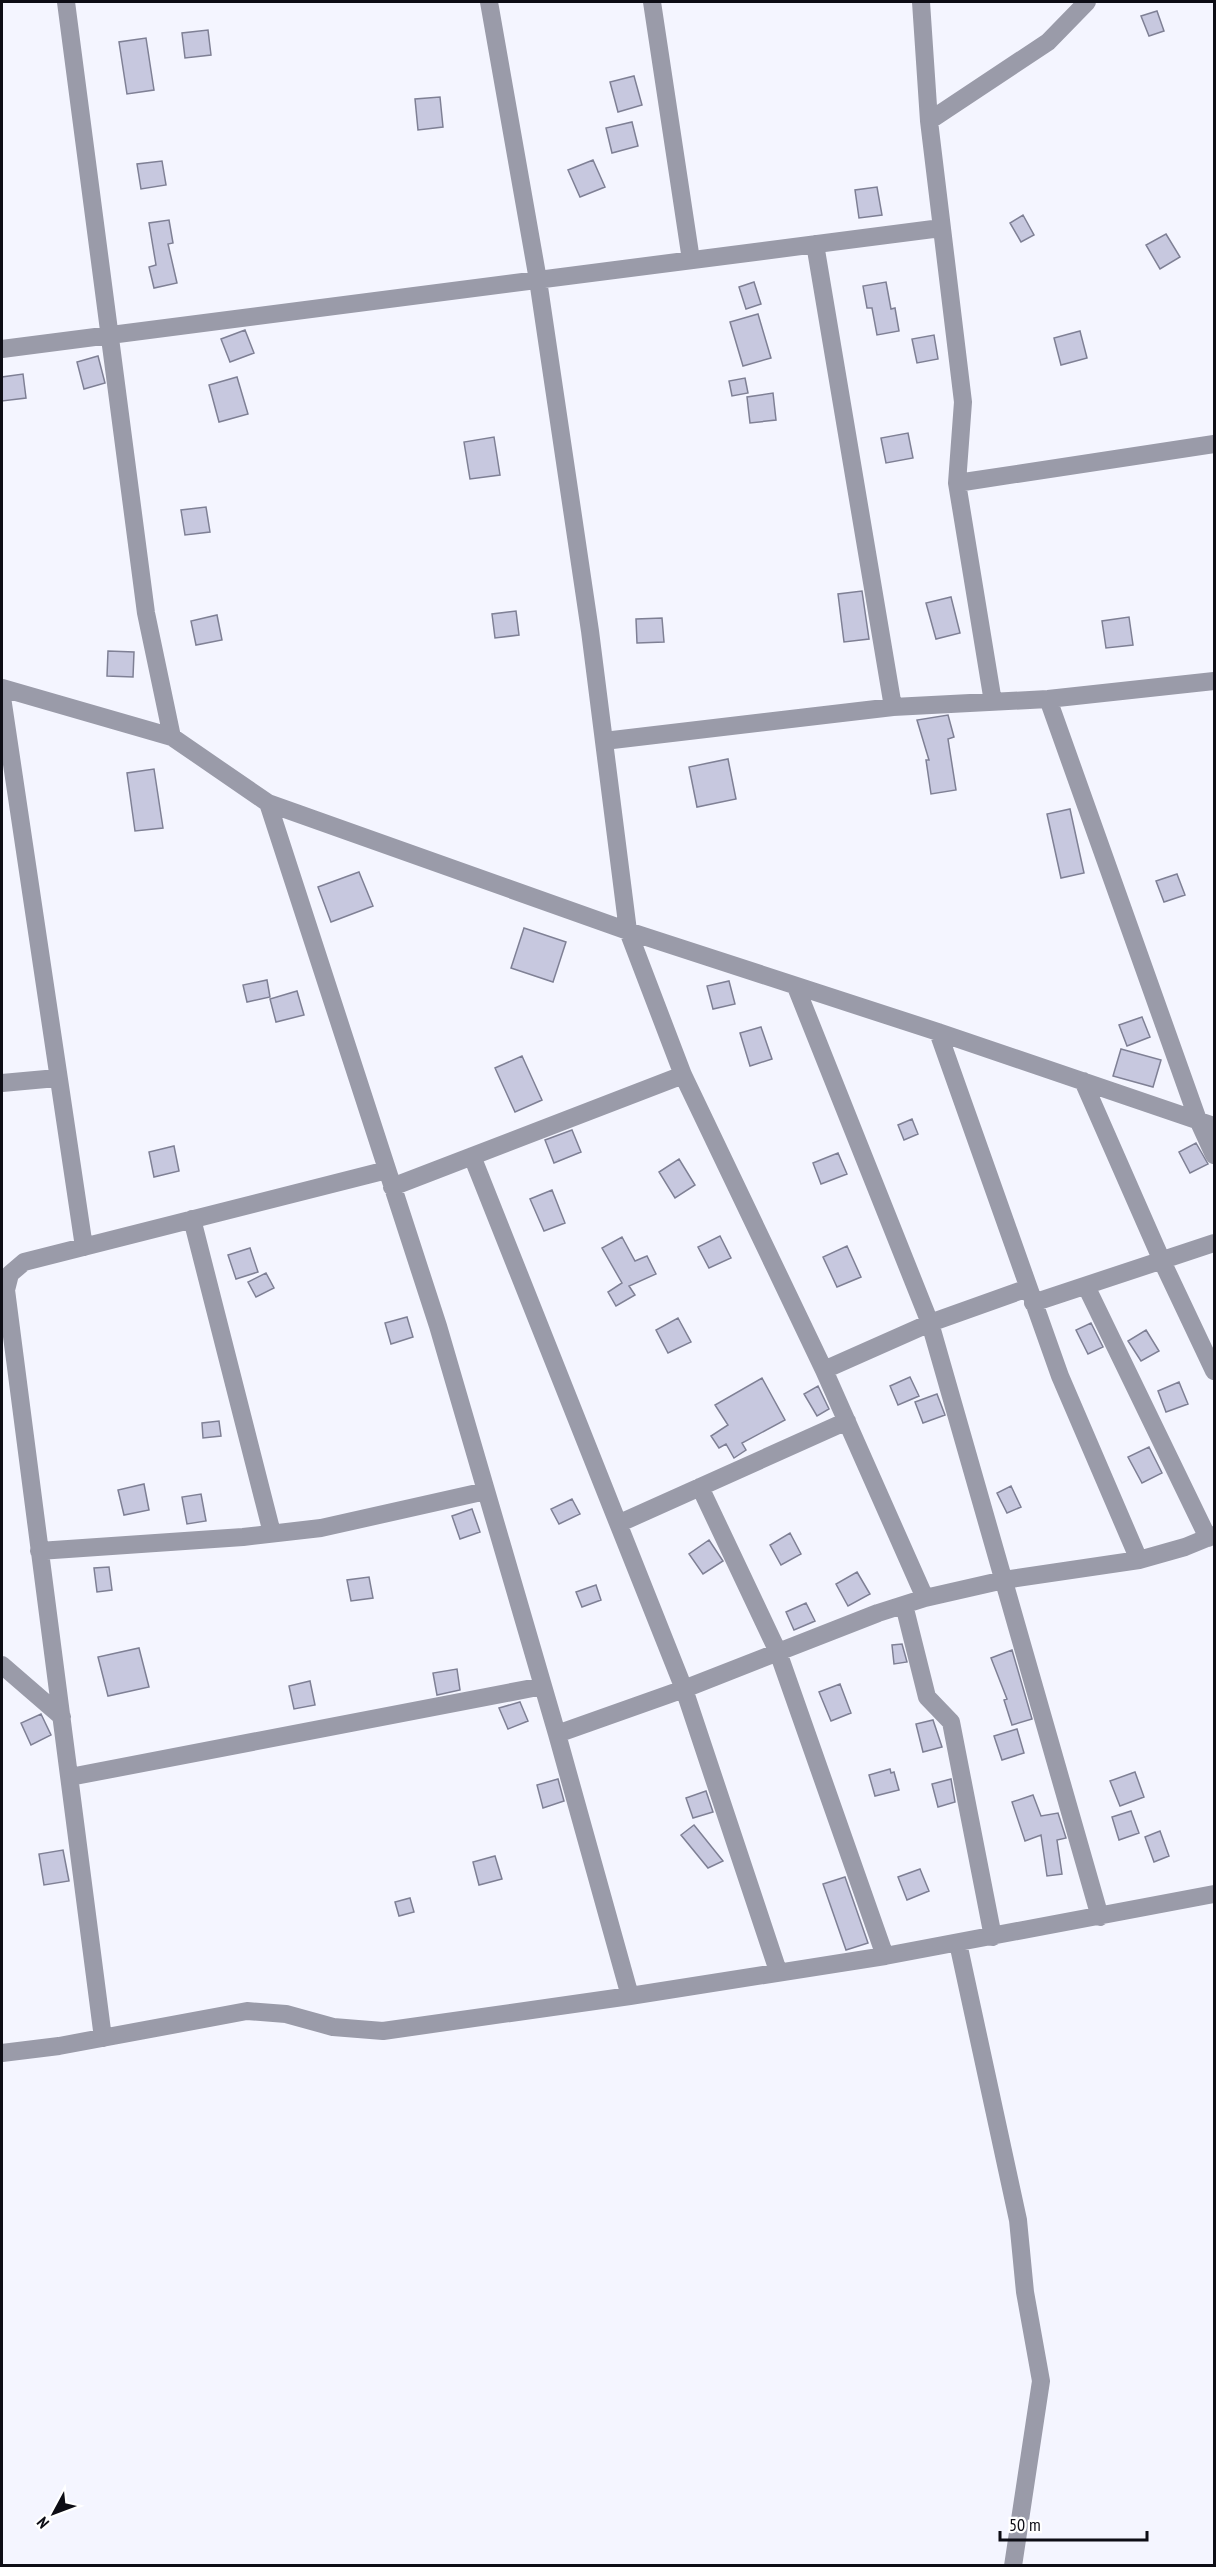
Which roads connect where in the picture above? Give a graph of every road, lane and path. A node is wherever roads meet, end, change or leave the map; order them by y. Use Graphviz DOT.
graph roads {
  1 [pos="66,2"];
  2 [pos="489,2"];
  3 [pos="651,2"];
  4 [pos="921,2"];
  5 [pos="1087,2"];
  6 [pos="929,121"];
  7 [pos="941,228"];
  8 [pos="815,244"];
  9 [pos="691,260"];
  10 [pos="538,280"];
  11 [pos="110,336"];
  12 [pos="2,349"];
  13 [pos="1215,444"];
  14 [pos="957,483"];
  15 [pos="1215,681"];
  16 [pos="2,688"];
  17 [pos="2,697"];
  18 [pos="1048,699"];
  19 [pos="993,702"];
  20 [pos="893,708"];
  21 [pos="172,736"];
  22 [pos="604,741"];
  23 [pos="268,803"];
  24 [pos="628,931"];
  25 [pos="796,987"];
  26 [pos="938,1032"];
  27 [pos="683,1075"];
  28 [pos="57,1077"];
  29 [pos="1083,1081"];
  30 [pos="2,1083"];
  31 [pos="1206,1123"];
  32 [pos="1215,1155"];
  33 [pos="472,1156"];
  34 [pos="390,1178"];
  35 [pos="192,1219"];
  36 [pos="1215,1243"];
  37 [pos="84,1246"];
  38 [pos="1162,1261"];
  39 [pos="1086,1286"];
  40 [pos="1030,1296"];
  41 [pos="930,1323"];
  42 [pos="824,1370"];
  43 [pos="1215,1371"];
  44 [pos="847,1421"];
  45 [pos="700,1487"];
  46 [pos="486,1491"];
  47 [pos="620,1523"];
  48 [pos="272,1533"];
  49 [pos="1211,1537"];
  50 [pos="39,1551"];
  51 [pos="1139,1560"];
  52 [pos="1004,1580"];
  53 [pos="925,1598"];
  54 [pos="904,1605"];
  55 [pos="778,1652"];
  56 [pos="2,1665"];
  57 [pos="543,1686"];
  58 [pos="684,1689"];
  59 [pos="62,1717"];
  60 [pos="557,1734"];
  61 [pos="70,1777"];
  62 [pos="1215,1894"];
  63 [pos="1100,1917"];
  64 [pos="993,1937"];
  65 [pos="958,1943"];
  66 [pos="885,1956"];
  67 [pos="778,1971"];
  68 [pos="630,1996"];
  69 [pos="103,2038"];
  70 [pos="2,2053"];
  71 [pos="1013,2565"];
  1 -- 11 [label="street"];
  2 -- 10 [label="street"];
  3 -- 9 [label="street"];
  4 -- 6 [label="street"];
  5 -- 6 [label="street"];
  6 -- 7 [label="street"];
  7 -- 8 [label="street"];
  7 -- 14 [label="street"];
  8 -- 9 [label="street"];
  8 -- 20 [label="street"];
  9 -- 10 [label="street"];
  10 -- 11 [label="street"];
  10 -- 22 [label="street"];
  11 -- 12 [label="street"];
  11 -- 21 [label="street"];
  13 -- 14 [label="street"];
  14 -- 19 [label="street"];
  15 -- 18 [label="street"];
  16 -- 21 [label="street"];
  17 -- 28 [label="street"];
  18 -- 19 [label="street"];
  18 -- 31 [label="street"];
  19 -- 20 [label="street"];
  20 -- 22 [label="street"];
  21 -- 23 [label="street"];
  22 -- 24 [label="street"];
  23 -- 24 [label="street"];
  23 -- 34 [label="street"];
  24 -- 25 [label="street"];
  24 -- 27 [label="street"];
  25 -- 26 [label="street"];
  25 -- 41 [label="street"];
  26 -- 29 [label="street"];
  26 -- 40 [label="street"];
  27 -- 33 [label="street"];
  27 -- 42 [label="street"];
  28 -- 30 [label="street"];
  28 -- 37 [label="street"];
  29 -- 31 [label="street"];
  29 -- 38 [label="street"];
  31 -- 32 [label="street"];
  33 -- 34 [label="street"];
  33 -- 47 [label="street"];
  34 -- 35 [label="street"];
  34 -- 46 [label="street"];
  35 -- 37 [label="street"];
  35 -- 48 [label="street"];
  36 -- 38 [label="street"];
  37 -- 50 [label="street"];
  38 -- 39 [label="street"];
  38 -- 43 [label="street"];
  39 -- 40 [label="street"];
  39 -- 49 [label="street"];
  40 -- 41 [label="street"];
  40 -- 51 [label="street"];
  41 -- 42 [label="street"];
  41 -- 52 [label="street"];
  42 -- 44 [label="street"];
  44 -- 45 [label="street"];
  44 -- 53 [label="street"];
  45 -- 47 [label="street"];
  45 -- 55 [label="street"];
  46 -- 48 [label="street"];
  46 -- 57 [label="street"];
  47 -- 58 [label="street"];
  48 -- 50 [label="street"];
  49 -- 51 [label="street"];
  50 -- 59 [label="street"];
  51 -- 52 [label="street"];
  52 -- 53 [label="street"];
  52 -- 63 [label="street"];
  53 -- 54 [label="street"];
  54 -- 55 [label="street"];
  54 -- 64 [label="street"];
  55 -- 58 [label="street"];
  55 -- 66 [label="street"];
  56 -- 59 [label="street"];
  57 -- 60 [label="street"];
  57 -- 61 [label="street"];
  58 -- 60 [label="street"];
  58 -- 67 [label="street"];
  59 -- 61 [label="street"];
  60 -- 68 [label="street"];
  61 -- 69 [label="street"];
  62 -- 63 [label="street"];
  63 -- 64 [label="street"];
  64 -- 65 [label="street"];
  65 -- 66 [label="street"];
  65 -- 71 [label="street"];
  66 -- 67 [label="street"];
  67 -- 68 [label="street"];
  68 -- 69 [label="street"];
  69 -- 70 [label="street"];
}
